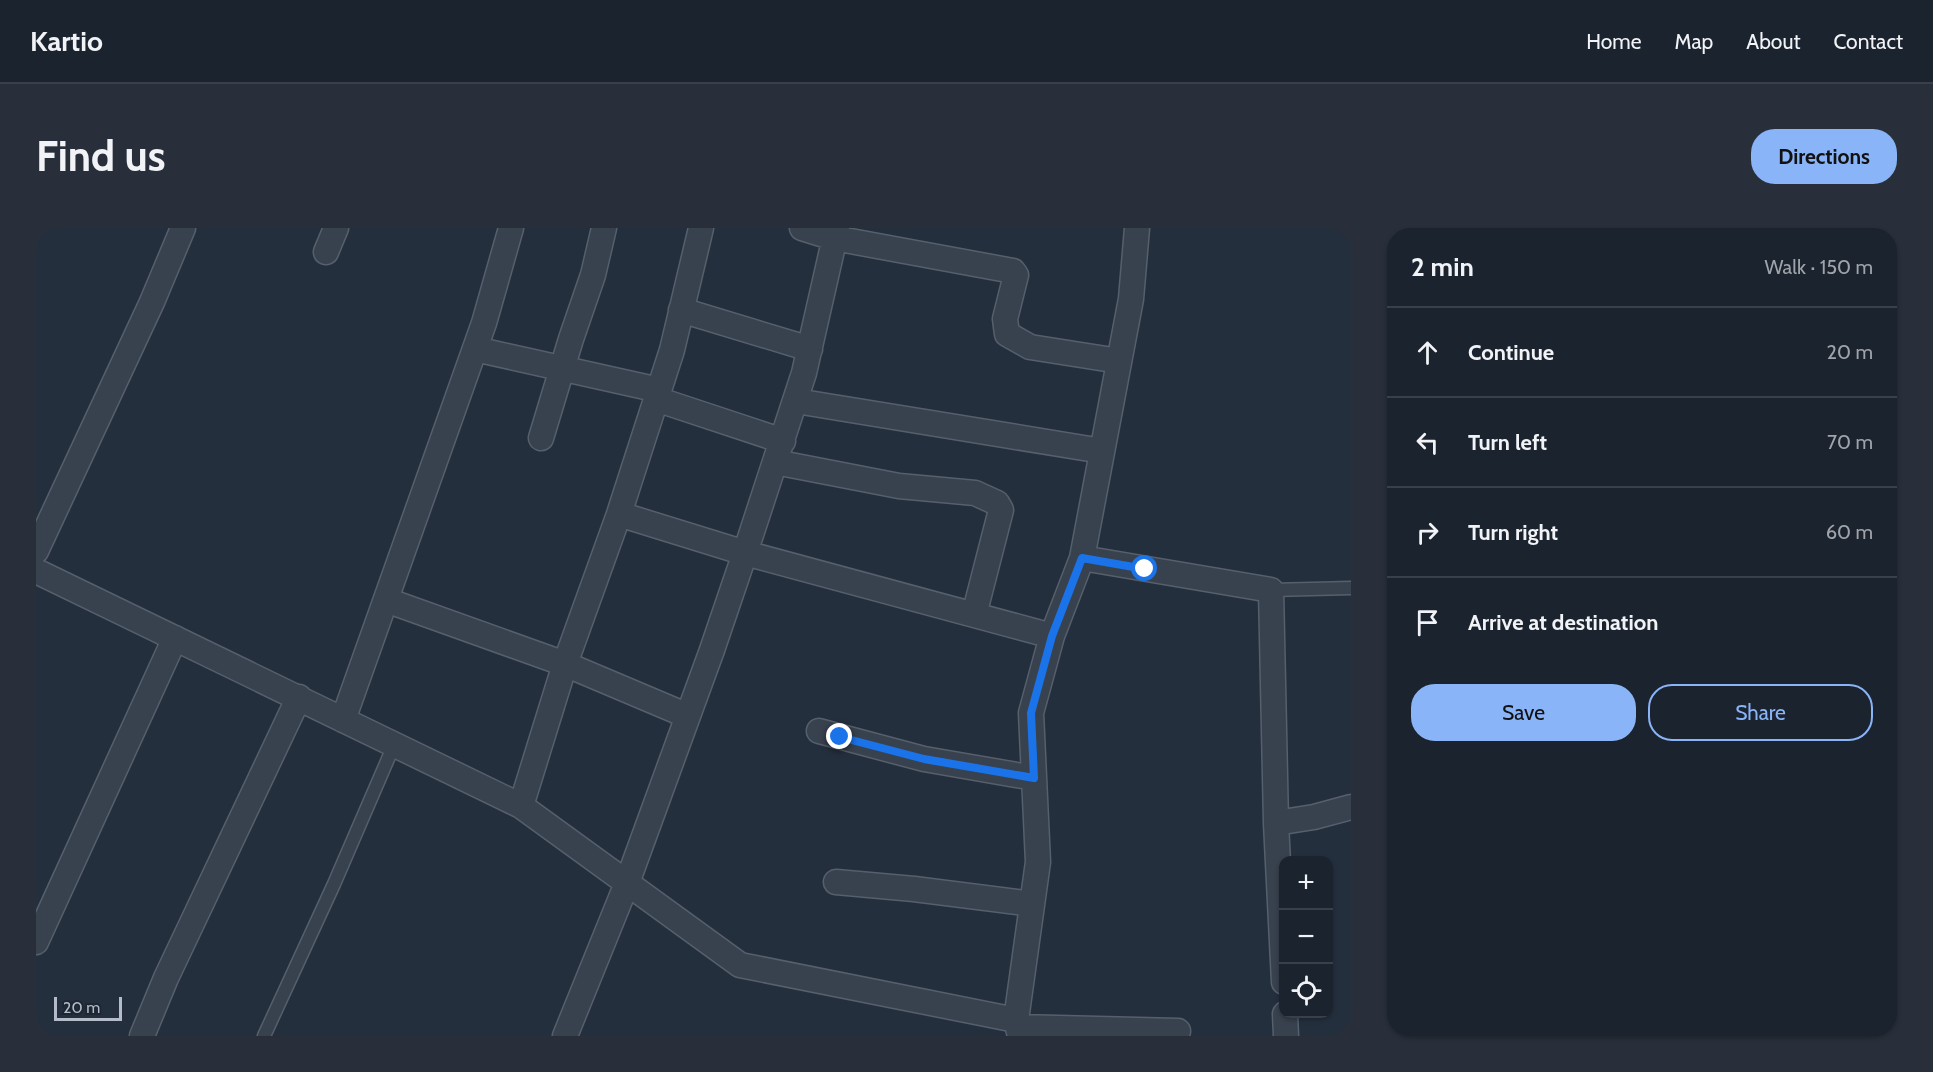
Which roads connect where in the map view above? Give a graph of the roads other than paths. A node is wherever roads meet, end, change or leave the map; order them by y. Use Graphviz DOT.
graph roads {
  1 [pos="183,228"];
  2 [pos="336,228"];
  3 [pos="511,228"];
  4 [pos="604,228"];
  5 [pos="701,228"];
  6 [pos="802,228"];
  7 [pos="1137,228"];
  8 [pos="836,233"];
  9 [pos="326,252"];
  10 [pos="681,310"];
  11 [pos="475,349"];
  12 [pos="810,349"];
  13 [pos="1119,361"];
  14 [pos="562,367"];
  15 [pos="657,394"];
  16 [pos="796,401"];
  17 [pos="541,438"];
  18 [pos="1102,451"];
  19 [pos="779,452"];
  20 [pos="619,514"];
  21 [pos="36,551"];
  22 [pos="745,553"];
  23 [pos="1082,558"];
  24 [pos="36,571"];
  25 [pos="1351,588"];
  26 [pos="1272,590"];
  27 [pos="386,600"];
  28 [pos="974,615"];
  29 [pos="1052,636"];
  30 [pos="175,638"];
  31 [pos="565,664"];
  32 [pos="299,698"];
  33 [pos="688,716"];
  34 [pos="344,720"];
  35 [pos="819,731"];
  36 [pos="394,745"];
  37 [pos="1034,778"];
  38 [pos="521,806"];
  39 [pos="1351,807"];
  40 [pos="1276,822"];
  41 [pos="836,882"];
  42 [pos="627,883"];
  43 [pos="1032,904"];
  44 [pos="36,942"];
  45 [pos="1283,964"];
  46 [pos="1285,1018"];
  47 [pos="1018,1028"];
  48 [pos="1178,1031"];
  49 [pos="142,1036"];
  50 [pos="264,1036"];
  51 [pos="565,1036"];
  52 [pos="1286,1036"];
  1 -- 21 [label="street"];
  2 -- 9 [label="street"];
  3 -- 11 [label="street"];
  4 -- 14 [label="street"];
  5 -- 10 [label="street"];
  6 -- 8 [label="street"];
  7 -- 13 [label="street"];
  8 -- 12 [label="street"];
  8 -- 13 [label="street"];
  10 -- 12 [label="street"];
  10 -- 15 [label="street"];
  11 -- 14 [label="street"];
  11 -- 27 [label="street"];
  12 -- 16 [label="street"];
  13 -- 18 [label="street"];
  14 -- 15 [label="street"];
  14 -- 17 [label="street"];
  15 -- 19 [label="street"];
  15 -- 20 [label="street"];
  16 -- 18 [label="street"];
  16 -- 19 [label="street"];
  18 -- 23 [label="street"];
  19 -- 22 [label="street"];
  19 -- 28 [label="street"];
  20 -- 22 [label="street"];
  20 -- 31 [label="street"];
  22 -- 28 [label="street"];
  22 -- 33 [label="street"];
  23 -- 26 [label="street"];
  23 -- 29 [label="street"];
  24 -- 30 [label="street"];
  25 -- 26 [label="lane"];
  26 -- 40 [label="street"];
  27 -- 31 [label="street"];
  27 -- 34 [label="street"];
  28 -- 29 [label="street"];
  29 -- 37 [label="street"];
  30 -- 32 [label="street"];
  30 -- 44 [label="street"];
  31 -- 33 [label="street"];
  31 -- 38 [label="street"];
  32 -- 34 [label="street"];
  32 -- 49 [label="street"];
  33 -- 42 [label="street"];
  34 -- 36 [label="street"];
  35 -- 37 [label="street"];
  36 -- 38 [label="street"];
  36 -- 50 [label="lane"];
  37 -- 43 [label="street"];
  38 -- 42 [label="street"];
  39 -- 40 [label="street"];
  40 -- 45 [label="street"];
  41 -- 43 [label="street"];
  42 -- 47 [label="street"];
  42 -- 51 [label="street"];
  43 -- 47 [label="street"];
  46 -- 52 [label="street"];
  47 -- 48 [label="street"];
}
